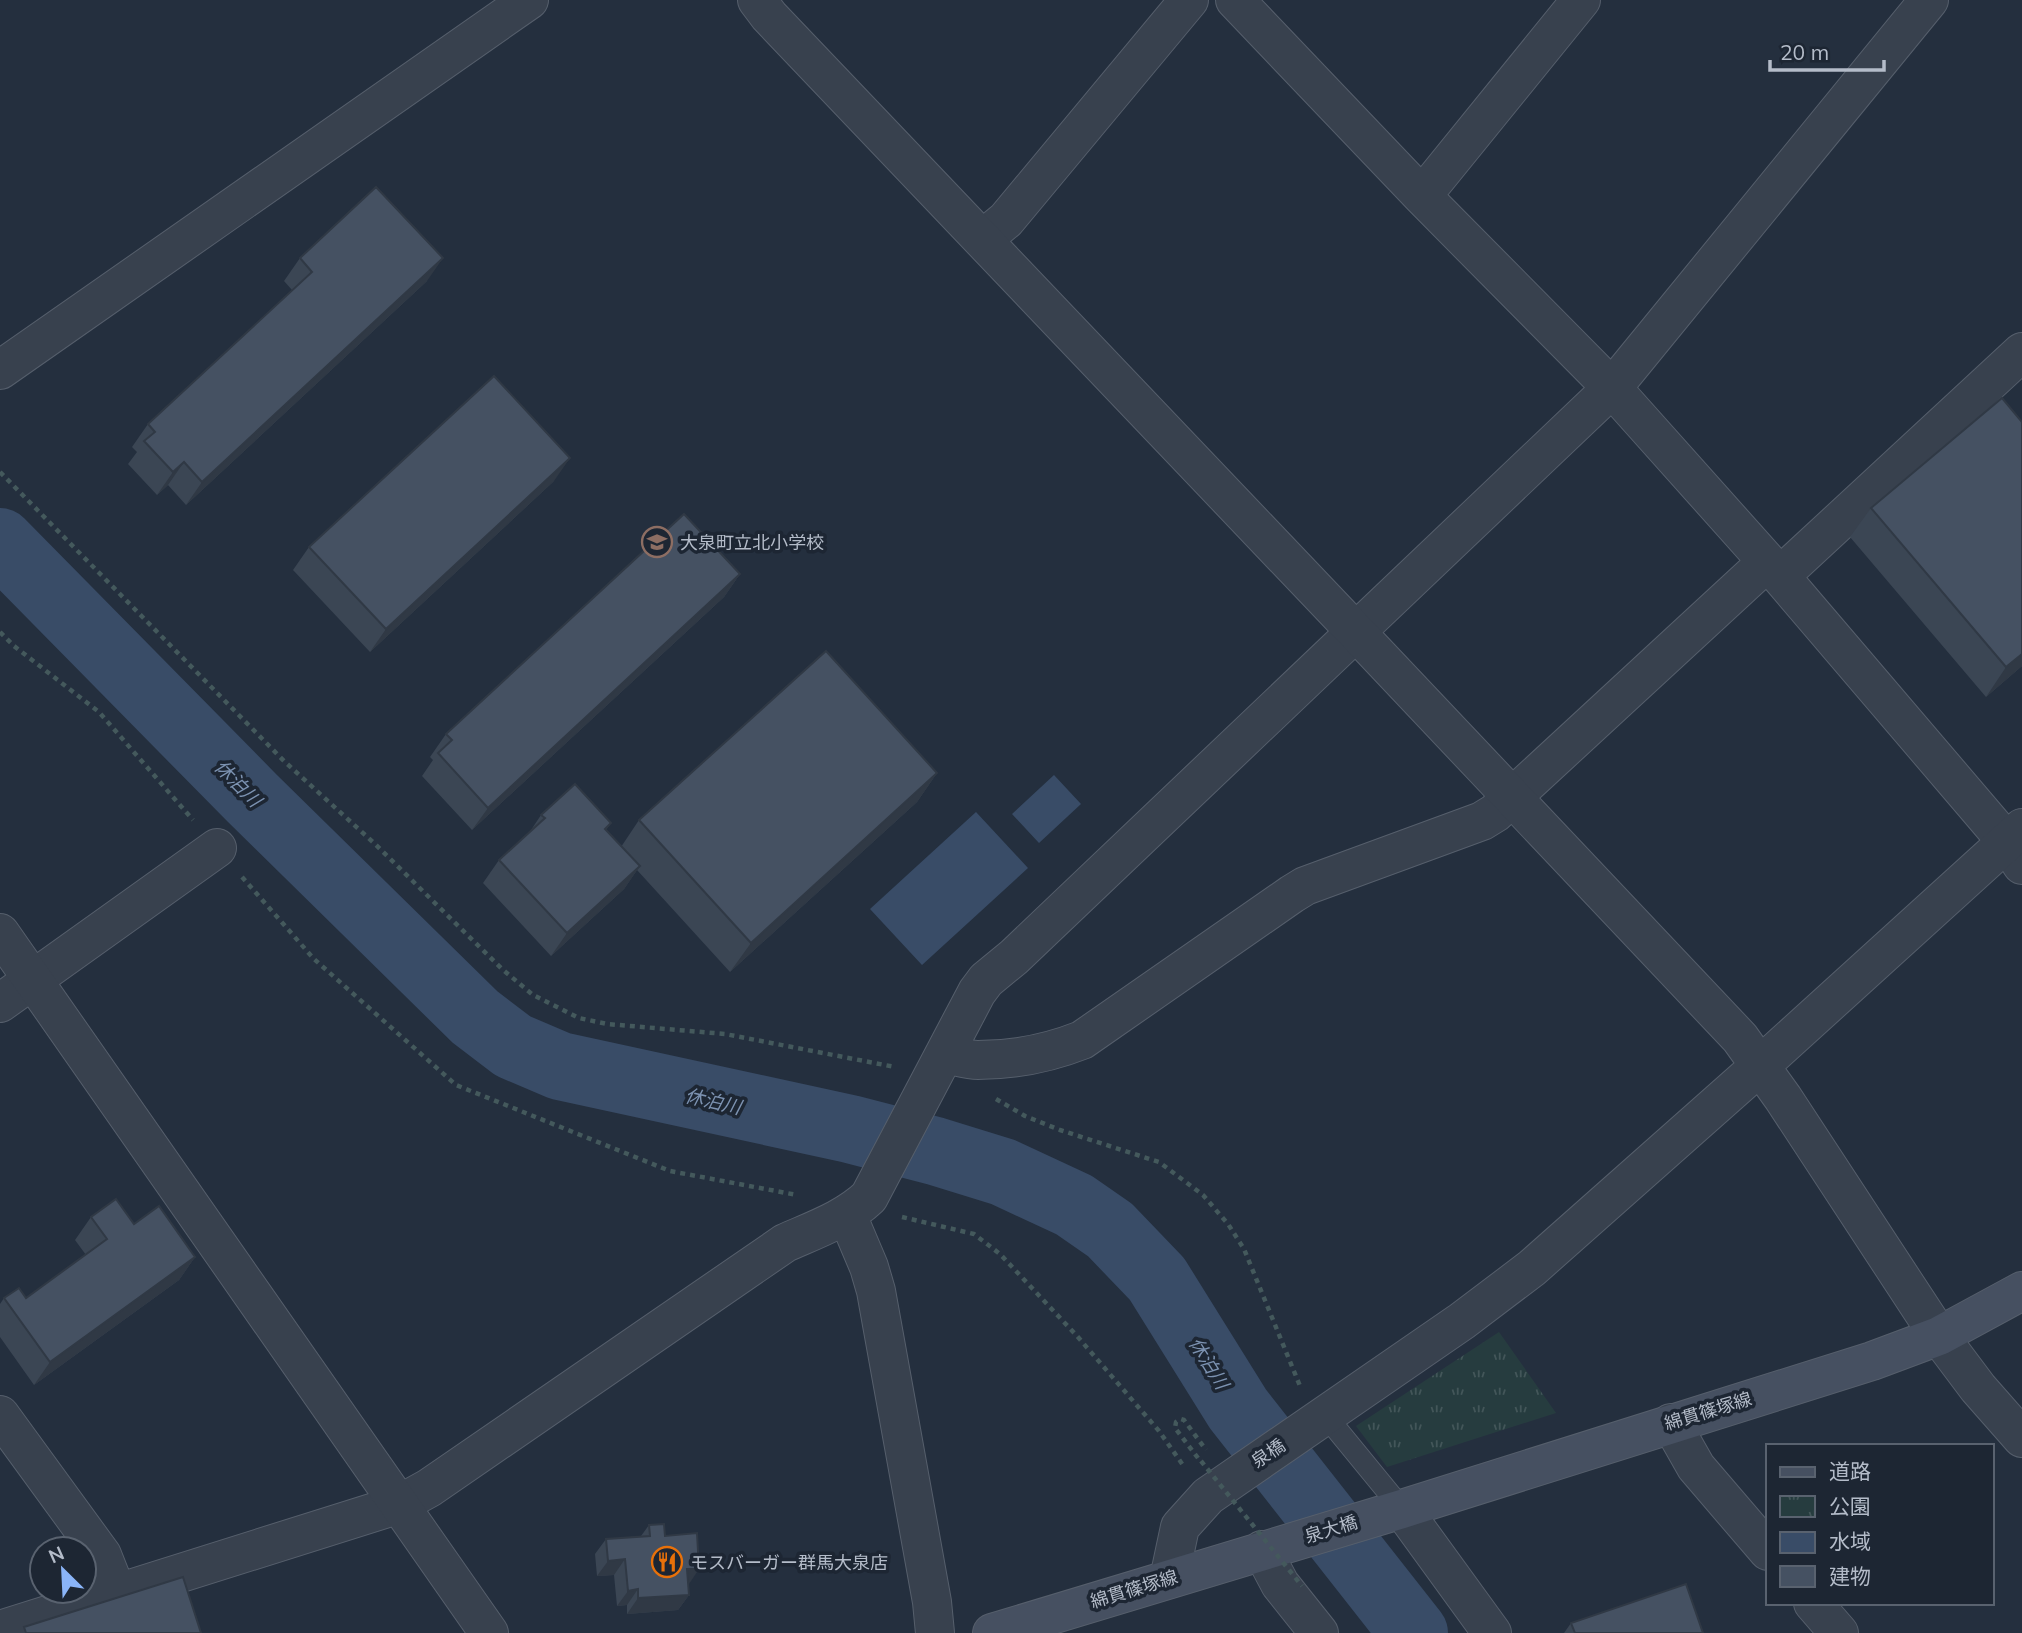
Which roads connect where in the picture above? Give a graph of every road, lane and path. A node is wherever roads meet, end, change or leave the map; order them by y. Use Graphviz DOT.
graph roads {
  1 [pos="528,0"];
  2 [pos="757,0"];
  3 [pos="1189,0"];
  4 [pos="1235,0"];
  5 [pos="1581,0"];
  6 [pos="1929,0"];
  7 [pos="1422,196"];
  8 [pos="983,239"];
  9 [pos="2022,352"];
  10 [pos="0,370"];
  11 [pos="1612,388"];
  12 [pos="0,472"];
  13 [pos="1773,569"];
  14 [pos="1355,631"];
  15 [pos="0,632"];
  16 [pos="1512,799"];
  17 [pos="2017,845"];
  18 [pos="217,848"];
  19 [pos="0,933"];
  20 [pos="33,980"];
  21 [pos="0,1003"];
  22 [pos="945,1054"];
  23 [pos="1761,1065"];
  24 [pos="895,1067"];
  25 [pos="993,1097"];
  26 [pos="858,1206"];
  27 [pos="2022,1291"];
  28 [pos="1939,1336"];
  29 [pos="1313,1409"];
  30 [pos="0,1415"];
  31 [pos="1671,1423"];
  32 [pos="2022,1438"];
  33 [pos="1214,1478"];
  34 [pos="400,1504"];
  35 [pos="1394,1510"];
  36 [pos="1268,1548"];
  37 [pos="1766,1549"];
  38 [pos="1169,1579"];
  39 [pos="1302,1586"];
  40 [pos="117,1593"];
  41 [pos="1815,1605"];
  42 [pos="0,1630"];
  43 [pos="489,1633"];
  44 [pos="935,1633"];
  45 [pos="992,1633"];
  46 [pos="1319,1633"];
  47 [pos="1492,1633"];
  48 [pos="1839,1633"];
  1 -- 10 [label="street"];
  2 -- 8 [label="street"];
  3 -- 8 [label="street"];
  4 -- 7 [label="street"];
  5 -- 7 [label="street"];
  6 -- 11 [label="street"];
  7 -- 11 [label="street"];
  8 -- 14 [label="street"];
  9 -- 13 [label="street"];
  11 -- 13 [label="street"];
  11 -- 14 [label="street"];
  12 -- 24 [label="path"];
  13 -- 16 [label="street"];
  13 -- 17 [label="street"];
  14 -- 16 [label="street"];
  14 -- 22 [label="street"];
  15 -- 18 [label="path"];
  16 -- 22 [label="street"];
  16 -- 23 [label="street"];
  17 -- 23 [label="street, 泉橋"];
  18 -- 20 [label="street"];
  18 -- 26 [label="path"];
  19 -- 20 [label="street"];
  20 -- 21 [label="street"];
  20 -- 34 [label="street"];
  22 -- 26 [label="street"];
  23 -- 28 [label="street"];
  23 -- 29 [label="street, 泉橋"];
  25 -- 29 [label="path"];
  26 -- 33 [label="path"];
  26 -- 34 [label="street"];
  26 -- 44 [label="street"];
  27 -- 28 [label="main road, 綿貫篠塚線"];
  28 -- 31 [label="main road, 綿貫篠塚線"];
  28 -- 32 [label="street"];
  29 -- 33 [label="street, 泉橋"];
  29 -- 35 [label="lane"];
  30 -- 40 [label="street"];
  31 -- 35 [label="main road, 綿貫篠塚線"];
  31 -- 37 [label="street"];
  33 -- 38 [label="street, 泉橋"];
  33 -- 39 [label="path, bridge"];
  34 -- 40 [label="street"];
  34 -- 43 [label="street"];
  35 -- 36 [label="main road, 泉大橋"];
  35 -- 47 [label="street"];
  36 -- 38 [label="main road, 綿貫篠塚線"];
  36 -- 46 [label="street"];
  38 -- 45 [label="main road, 綿貫篠塚線"];
  40 -- 42 [label="street"];
  41 -- 48 [label="street"];
}
